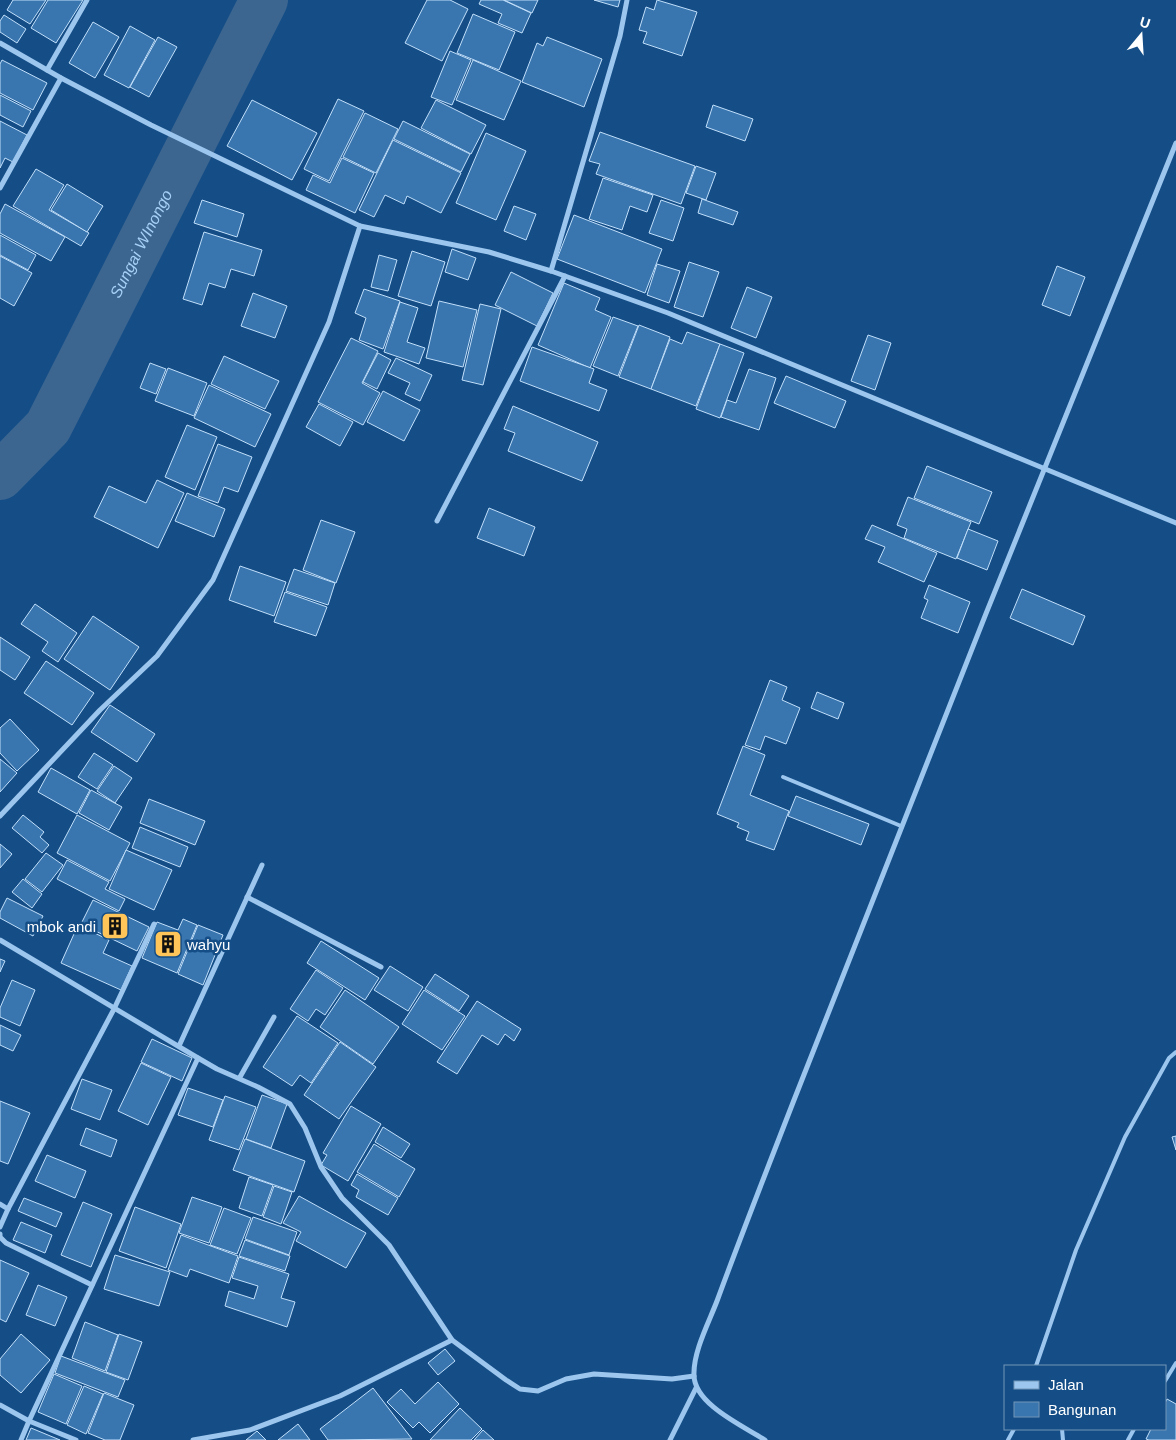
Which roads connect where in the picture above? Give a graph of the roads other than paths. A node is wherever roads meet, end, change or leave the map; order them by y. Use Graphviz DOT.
graph roads {
  1 [pos="87,0"];
  2 [pos="627,0"];
  3 [pos="0,44"];
  4 [pos="47,70"];
  5 [pos="61,78"];
  6 [pos="1176,143"];
  7 [pos="0,188"];
  8 [pos="360,226"];
  9 [pos="551,271"];
  10 [pos="565,276"];
  11 [pos="1043,469"];
  12 [pos="436,521"];
  13 [pos="1176,523"];
  14 [pos="783,777"];
  15 [pos="0,816"];
  16 [pos="901,826"];
  17 [pos="262,865"];
  18 [pos="247,898"];
  19 [pos="154,924"];
  20 [pos="0,940"];
  21 [pos="381,966"];
  22 [pos="114,1009"];
  23 [pos="274,1016"];
  24 [pos="179,1046"];
  25 [pos="1176,1052"];
  26 [pos="198,1058"];
  27 [pos="240,1077"];
  28 [pos="0,1204"];
  29 [pos="8,1209"];
  30 [pos="0,1227"];
  31 [pos="0,1234"];
  32 [pos="92,1285"];
  33 [pos="452,1340"];
  34 [pos="1176,1363"];
  35 [pos="1036,1365"];
  36 [pos="694,1376"];
  37 [pos="1166,1379"];
  38 [pos="696,1388"];
  39 [pos="0,1405"];
  40 [pos="29,1421"];
  41 [pos="21,1440"];
  42 [pos="76,1440"];
  43 [pos="193,1440"];
  44 [pos="670,1440"];
  45 [pos="765,1440"];
  1 -- 4 [label="street"];
  2 -- 9 [label="street"];
  3 -- 4 [label="street"];
  4 -- 5 [label="street"];
  5 -- 7 [label="street"];
  5 -- 8 [label="street"];
  6 -- 11 [label="street"];
  8 -- 9 [label="street"];
  8 -- 15 [label="street"];
  9 -- 10 [label="street"];
  10 -- 11 [label="street"];
  10 -- 12 [label="street"];
  11 -- 13 [label="street"];
  11 -- 16 [label="street"];
  14 -- 16 [label="lane"];
  16 -- 36 [label="street"];
  17 -- 18 [label="street"];
  18 -- 21 [label="street"];
  18 -- 24 [label="street"];
  19 -- 22 [label="street"];
  20 -- 22 [label="street"];
  22 -- 24 [label="street"];
  22 -- 29 [label="street"];
  23 -- 27 [label="street"];
  24 -- 26 [label="street"];
  25 -- 35 [label="lane"];
  26 -- 27 [label="street"];
  26 -- 32 [label="street"];
  27 -- 33 [label="street"];
  28 -- 29 [label="street"];
  29 -- 30 [label="street"];
  31 -- 32 [label="street"];
  32 -- 40 [label="street"];
  33 -- 36 [label="street"];
  33 -- 43 [label="street"];
  34 -- 37 [label="lane"];
  36 -- 38 [label="street"];
  38 -- 44 [label="street"];
  38 -- 45 [label="street"];
  39 -- 40 [label="street"];
  40 -- 41 [label="street"];
  40 -- 42 [label="street"];
}
